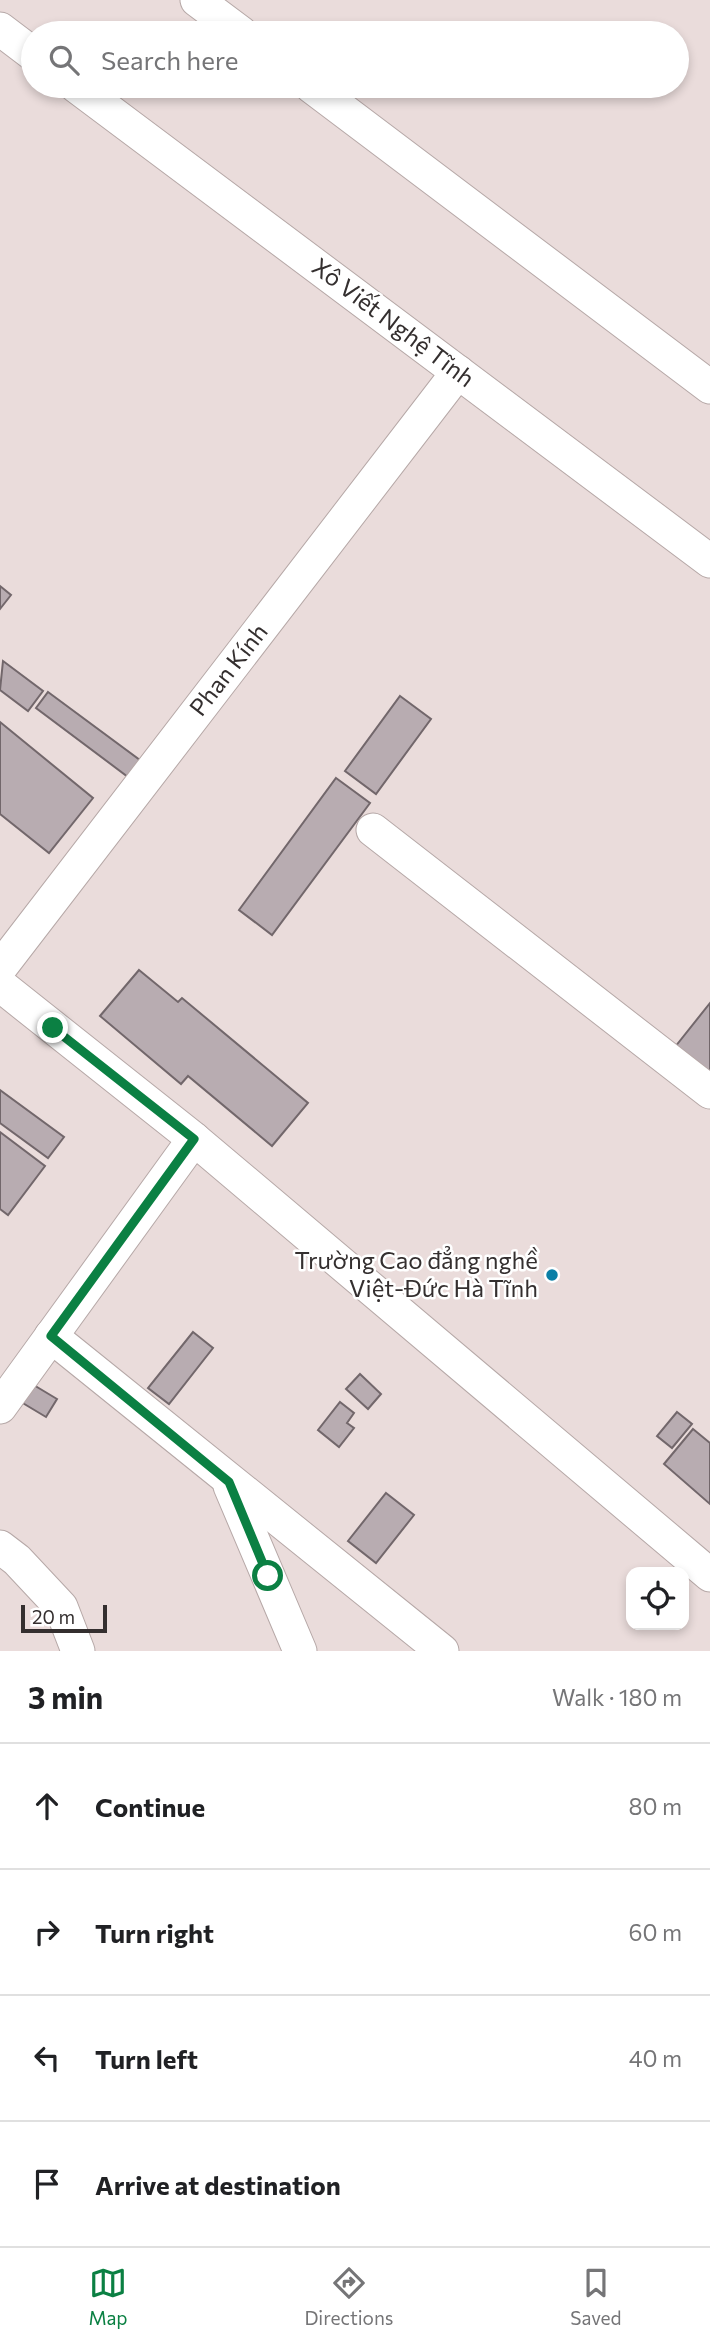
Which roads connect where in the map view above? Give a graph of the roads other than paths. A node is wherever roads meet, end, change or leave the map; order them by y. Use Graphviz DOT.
graph roads {
  1 [pos="197,0"];
  2 [pos="225,21"];
  3 [pos="0,29"];
  4 [pos="21,45"];
  5 [pos="92,98"];
  6 [pos="327,98"];
  7 [pos="458,372"];
  8 [pos="710,387"];
  9 [pos="710,561"];
  10 [pos="373,830"];
  11 [pos="0,968"];
  12 [pos="0,985"];
  13 [pos="710,1092"];
  14 [pos="194,1139"];
  15 [pos="51,1336"];
  16 [pos="0,1407"];
  17 [pos="229,1482"];
  18 [pos="0,1548"];
  19 [pos="710,1575"];
  20 [pos="295,1649"];
  21 [pos="78,1651"];
  22 [pos="442,1651"];
  1 -- 2 [label="street"];
  3 -- 4 [label="street"];
  5 -- 7 [label="street, Xô Viết Nghệ Tĩnh"];
  6 -- 8 [label="street"];
  7 -- 9 [label="street, Xô Viết Nghệ Tĩnh"];
  7 -- 11 [label="street, Phan Kính"];
  10 -- 13 [label="street"];
  12 -- 14 [label="street"];
  14 -- 15 [label="street"];
  14 -- 19 [label="street"];
  15 -- 16 [label="street"];
  15 -- 17 [label="street"];
  17 -- 20 [label="street"];
  17 -- 22 [label="street"];
  18 -- 21 [label="street"];
}
